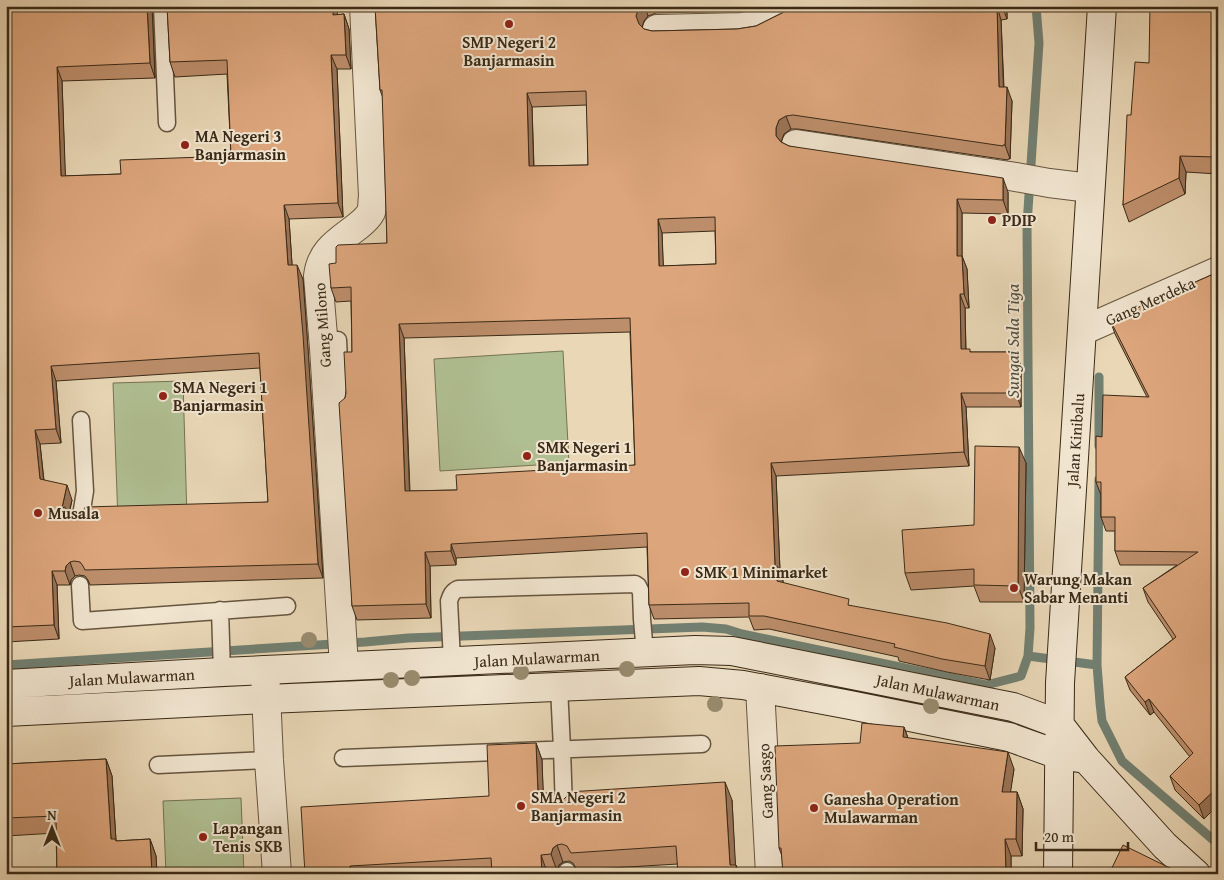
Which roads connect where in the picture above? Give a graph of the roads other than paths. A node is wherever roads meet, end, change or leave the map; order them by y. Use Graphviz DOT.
graph roads {
  1 [pos="98,6"];
  2 [pos="162,6"];
  3 [pos="364,6"];
  4 [pos="794,6"];
  5 [pos="1102,6"];
  6 [pos="11,10"];
  7 [pos="657,29"];
  8 [pos="167,123"];
  9 [pos="796,144"];
  10 [pos="1090,188"];
  11 [pos="1218,271"];
  12 [pos="1082,331"];
  13 [pos="323,340"];
  14 [pos="81,420"];
  15 [pos="344,481"];
  16 [pos="80,522"];
  17 [pos="80,585"];
  18 [pos="287,606"];
  19 [pos="220,610"];
  20 [pos="644,645"];
  21 [pos="699,650"];
  22 [pos="451,653"];
  23 [pos="344,666"];
  24 [pos="265,670"];
  25 [pos="222,672"];
  26 [pos="699,681"];
  27 [pos="6,684"];
  28 [pos="559,687"];
  29 [pos="760,688"];
  30 [pos="267,699"];
  31 [pos="6,712"];
  32 [pos="1059,724"];
  33 [pos="702,744"];
  34 [pos="562,749"];
  35 [pos="1059,755"];
  36 [pos="343,758"];
  37 [pos="1086,759"];
  38 [pos="269,760"];
  39 [pos="158,766"];
  40 [pos="564,809"];
  41 [pos="277,874"];
  42 [pos="770,874"];
  43 [pos="1058,874"];
  44 [pos="1196,874"];
  1 -- 6 [label="street"];
  2 -- 8 [label="lane"];
  3 -- 13 [label="street, Gang Milono"];
  4 -- 7 [label="street"];
  5 -- 10 [label="street, Jalan Kinibalu"];
  9 -- 10 [label="street"];
  10 -- 12 [label="street, Jalan Kinibalu"];
  11 -- 12 [label="street, Gang Merdeka"];
  12 -- 32 [label="street, Jalan Kinibalu"];
  13 -- 15 [label="lane"];
  13 -- 23 [label="street, Gang Milono"];
  14 -- 16 [label="lane"];
  17 -- 19 [label="lane"];
  18 -- 19 [label="lane"];
  19 -- 25 [label="lane"];
  20 -- 21 [label="street, Jalan Mulawarman"];
  20 -- 22 [label="street, Jalan Mulawarman"];
  20 -- 22 [label="lane"];
  21 -- 26 [label="street"];
  21 -- 32 [label="street, Jalan Mulawarman"];
  22 -- 23 [label="street, Jalan Mulawarman"];
  23 -- 24 [label="street, Jalan Mulawarman"];
  24 -- 25 [label="street, Jalan Mulawarman"];
  24 -- 30 [label="street"];
  25 -- 27 [label="street, Jalan Mulawarman"];
  26 -- 28 [label="street, Jalan Mulawarman"];
  26 -- 29 [label="street, Jalan Mulawarman"];
  28 -- 30 [label="street, Jalan Mulawarman"];
  28 -- 34 [label="lane"];
  29 -- 35 [label="street, Jalan Mulawarman"];
  29 -- 42 [label="street, Gang Sasgo"];
  30 -- 31 [label="street, Jalan Mulawarman"];
  30 -- 38 [label="street"];
  32 -- 35 [label="street, Jalan Kinibalu"];
  32 -- 37 [label="street"];
  33 -- 34 [label="lane"];
  34 -- 36 [label="lane"];
  34 -- 40 [label="lane"];
  35 -- 37 [label="street, Jalan Mulawarman"];
  35 -- 43 [label="street, Jalan Kinibalu"];
  37 -- 44 [label="street"];
  38 -- 39 [label="lane"];
  38 -- 41 [label="street"];
}
